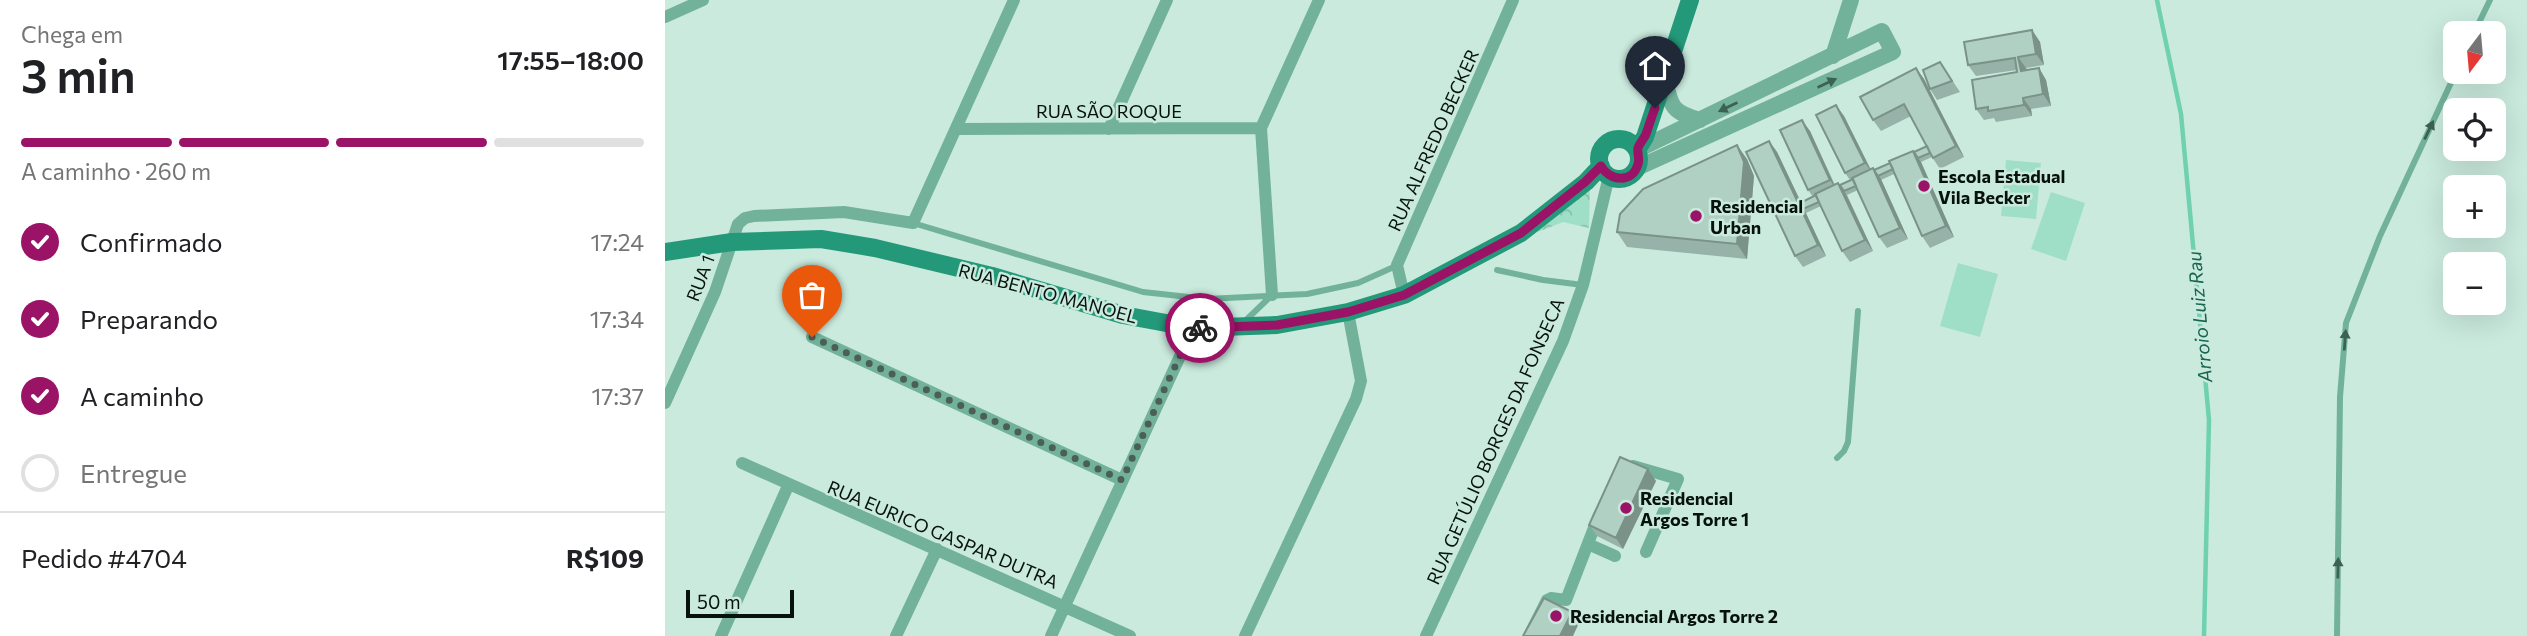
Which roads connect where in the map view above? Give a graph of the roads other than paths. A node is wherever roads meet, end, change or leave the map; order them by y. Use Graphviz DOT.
graph roads {
  1 [pos="703,0"];
  2 [pos="1014,0"];
  3 [pos="1167,0"];
  4 [pos="1319,0"];
  5 [pos="1513,0"];
  6 [pos="1690,0"];
  7 [pos="1851,0"];
  8 [pos="2490,0"];
  9 [pos="665,17"];
  10 [pos="2480,21"];
  11 [pos="1833,56"];
  12 [pos="2450,84"];
  13 [pos="1662,86"];
  14 [pos="1700,120"];
  15 [pos="1261,128"];
  16 [pos="956,129"];
  17 [pos="1109,129"];
  18 [pos="1633,153"];
  19 [pos="1605,171"];
  20 [pos="913,223"];
  21 [pos="732,242"];
  22 [pos="665,252"];
  23 [pos="1397,265"];
  24 [pos="1497,270"];
  25 [pos="1583,285"];
  26 [pos="1272,295"];
  27 [pos="1404,295"];
  28 [pos="1858,311"];
  29 [pos="1348,312"];
  30 [pos="1239,326"];
  31 [pos="1193,328"];
  32 [pos="812,337"];
  33 [pos="665,403"];
  34 [pos="1837,458"];
  35 [pos="1618,463"];
  36 [pos="742,464"];
  37 [pos="1122,480"];
  38 [pos="788,486"];
  39 [pos="1605,497"];
  40 [pos="1588,544"];
  41 [pos="937,549"];
  42 [pos="1646,552"];
  43 [pos="1615,556"];
  44 [pos="1064,606"];
  45 [pos="721,636"];
  46 [pos="896,636"];
  47 [pos="1051,636"];
  48 [pos="1130,636"];
  49 [pos="1245,636"];
  50 [pos="1426,636"];
  51 [pos="1529,636"];
  52 [pos="2337,636"];
  1 -- 9 [label="street"];
  2 -- 16 [label="street"];
  3 -- 17 [label="street"];
  4 -- 15 [label="street"];
  5 -- 23 [label="street, RUA ALFREDO BECKER"];
  6 -- 13 [label="main road"];
  7 -- 11 [label="street"];
  8 -- 10 [label="lane"];
  11 -- 14 [label="street, one-way"];
  18 -- 11 [label="street, one-way"];
  52 -- 12 [label="lane, one-way"];
  13 -- 14 [label="street"];
  13 -- 18 [label="main road"];
  14 -- 18 [label="street"];
  15 -- 17 [label="street, RUA SÃO ROQUE"];
  15 -- 26 [label="street"];
  16 -- 17 [label="street, RUA SÃO ROQUE"];
  16 -- 20 [label="street"];
  18 -- 19 [label="main road"];
  18 -- 19 [label="main road"];
  19 -- 25 [label="street, RUA GETÚLIO BORGES DA FONSECA"];
  19 -- 27 [label="main road, RUA BENTO MANOEL"];
  20 -- 21 [label="street, RUA 1"];
  20 -- 26 [label="lane"];
  21 -- 22 [label="main road, RUA BENTO MANOEL"];
  21 -- 31 [label="main road, RUA BENTO MANOEL"];
  21 -- 33 [label="street, RUA 1"];
  23 -- 26 [label="lane"];
  23 -- 27 [label="street"];
  24 -- 25 [label="lane"];
  25 -- 50 [label="street, RUA GETÚLIO BORGES DA FONSECA"];
  26 -- 30 [label="lane"];
  27 -- 29 [label="main road, RUA BENTO MANOEL"];
  28 -- 34 [label="lane"];
  29 -- 30 [label="main road, RUA BENTO MANOEL"];
  29 -- 49 [label="street"];
  30 -- 31 [label="main road, RUA BENTO MANOEL"];
  31 -- 37 [label="street"];
  32 -- 37 [label="street"];
  35 -- 42 [label="street"];
  36 -- 38 [label="street, RUA EURICO GASPAR DUTRA"];
  37 -- 44 [label="street"];
  38 -- 41 [label="street, RUA EURICO GASPAR DUTRA"];
  38 -- 45 [label="street"];
  39 -- 40 [label="street"];
  40 -- 43 [label="street"];
  40 -- 51 [label="street"];
  41 -- 44 [label="street, RUA EURICO GASPAR DUTRA"];
  41 -- 46 [label="street"];
  44 -- 47 [label="street"];
  44 -- 48 [label="street, RUA EURICO GASPAR DUTRA"];
}
